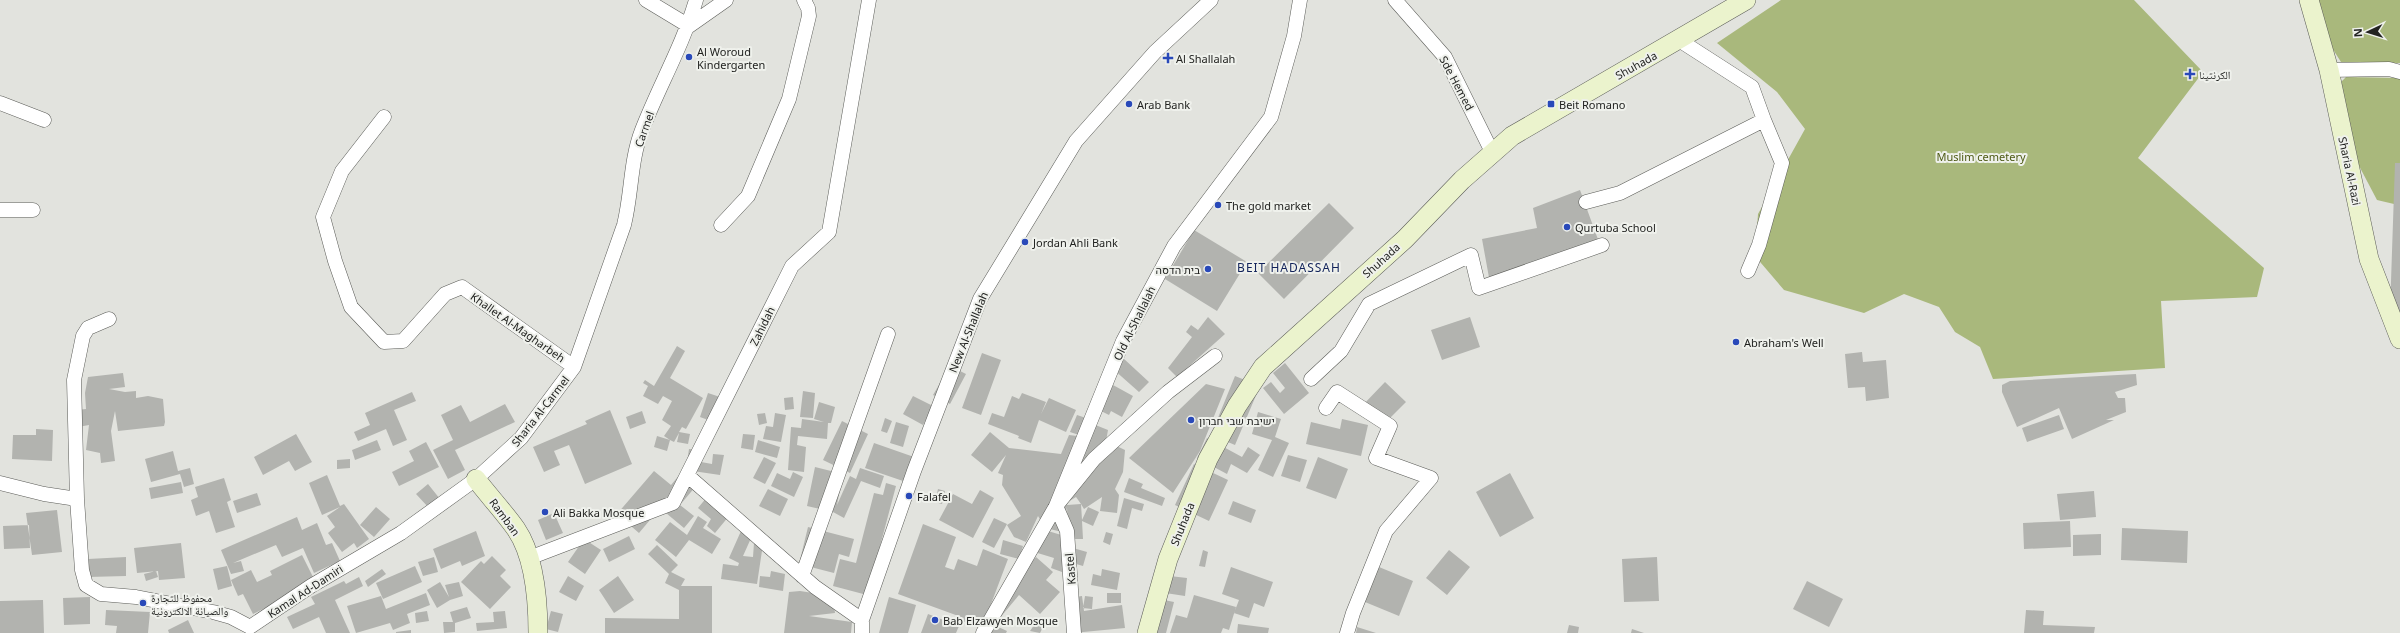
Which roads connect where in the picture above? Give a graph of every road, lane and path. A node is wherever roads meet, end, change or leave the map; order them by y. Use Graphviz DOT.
graph roads {
  1 [pos="646,0"];
  2 [pos="696,0"];
  3 [pos="726,0"];
  4 [pos="804,0"];
  5 [pos="869,0"];
  6 [pos="1211,0"];
  7 [pos="1300,0"];
  8 [pos="1395,0"];
  9 [pos="1746,0"];
  10 [pos="2308,0"];
  11 [pos="689,26"];
  12 [pos="1679,40"];
  13 [pos="2329,70"];
  14 [pos="2400,72"];
  15 [pos="0,103"];
  16 [pos="384,117"];
  17 [pos="44,120"];
  18 [pos="1764,120"];
  19 [pos="1493,154"];
  20 [pos="1586,202"];
  21 [pos="0,210"];
  22 [pos="33,210"];
  23 [pos="721,225"];
  24 [pos="1602,246"];
  25 [pos="1748,271"];
  26 [pos="109,319"];
  27 [pos="888,334"];
  28 [pos="2400,339"];
  29 [pos="1215,356"];
  30 [pos="574,367"];
  31 [pos="1311,378"];
  32 [pos="1326,408"];
  33 [pos="688,476"];
  34 [pos="476,479"];
  35 [pos="0,482"];
  36 [pos="77,499"];
  37 [pos="1056,506"];
  38 [pos="529,558"];
  39 [pos="802,576"];
  40 [pos="862,627"];
  41 [pos="245,630"];
  42 [pos="538,633"];
  43 [pos="983,633"];
  44 [pos="1074,633"];
  45 [pos="1147,633"];
  46 [pos="1347,633"];
  1 -- 11 [label="street"];
  2 -- 11 [label="street, Carmel"];
  3 -- 11 [label="street"];
  4 -- 23 [label="street"];
  5 -- 33 [label="street, Zahidah"];
  6 -- 40 [label="street, New Al-Shallalah"];
  7 -- 37 [label="street, Old Al-Shallalah"];
  8 -- 19 [label="street, Sde Hemed"];
  9 -- 12 [label="street, Shuhada"];
  10 -- 13 [label="street, Sharia Al-Razi"];
  11 -- 30 [label="street, Carmel"];
  12 -- 18 [label="street"];
  12 -- 19 [label="street, Shuhada"];
  13 -- 14 [label="street"];
  13 -- 28 [label="street, Sharia Al-Razi"];
  15 -- 17 [label="street"];
  16 -- 30 [label="street, Khallet Al-Magharbeh"];
  18 -- 20 [label="street"];
  18 -- 25 [label="street"];
  19 -- 45 [label="street, Shuhada"];
  21 -- 22 [label="street"];
  24 -- 31 [label="street"];
  26 -- 36 [label="street"];
  27 -- 39 [label="street"];
  29 -- 37 [label="street"];
  30 -- 34 [label="street, Sharia Al-Carmel"];
  32 -- 46 [label="street"];
  33 -- 38 [label="street, Zahidah"];
  33 -- 39 [label="street"];
  34 -- 38 [label="street, Ramban"];
  34 -- 41 [label="street, Kamal Ad-Damiri"];
  35 -- 36 [label="street"];
  36 -- 41 [label="street, Kamal Ad-Damiri"];
  37 -- 43 [label="street, Old Al-Shallalah"];
  37 -- 44 [label="street, Kastel"];
  38 -- 42 [label="street, Ramban"];
  39 -- 40 [label="street"];
}
